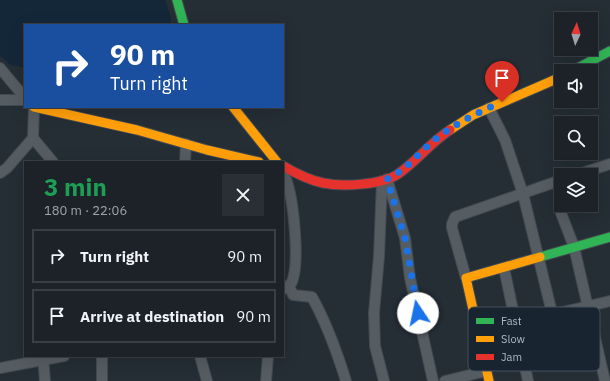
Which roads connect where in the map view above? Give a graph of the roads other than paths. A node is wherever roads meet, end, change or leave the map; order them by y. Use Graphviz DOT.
graph roads {
  1 [pos="177,0"];
  2 [pos="184,24"];
  3 [pos="609,55"];
  4 [pos="588,64"];
  5 [pos="0,68"];
  6 [pos="554,80"];
  7 [pos="24,98"];
  8 [pos="24,99"];
  9 [pos="0,100"];
  10 [pos="34,108"];
  11 [pos="38,108"];
  12 [pos="233,108"];
  13 [pos="488,108"];
  14 [pos="33,138"];
  15 [pos="186,144"];
  16 [pos="52,161"];
  17 [pos="185,161"];
  18 [pos="255,161"];
  19 [pos="274,161"];
  20 [pos="610,164"];
  21 [pos="284,167"];
  22 [pos="598,168"];
  23 [pos="0,173"];
  24 [pos="284,175"];
  25 [pos="384,180"];
  26 [pos="554,183"];
  27 [pos="523,194"];
  28 [pos="287,206"];
  29 [pos="561,213"];
  30 [pos="610,237"];
  31 [pos="574,247"];
  32 [pos="539,257"];
  33 [pos="504,268"];
  34 [pos="466,278"];
  35 [pos="286,288"];
  36 [pos="610,300"];
  37 [pos="588,305"];
  38 [pos="472,307"];
  39 [pos="512,307"];
  40 [pos="550,307"];
  41 [pos="580,307"];
  42 [pos="54,357"];
  43 [pos="102,357"];
  44 [pos="200,357"];
  45 [pos="268,357"];
  46 [pos="43,358"];
  47 [pos="600,359"];
  48 [pos="0,368"];
  49 [pos="526,371"];
  50 [pos="487,376"];
  51 [pos="45,381"];
  52 [pos="102,381"];
  53 [pos="207,381"];
  54 [pos="266,381"];
  55 [pos="346,381"];
  56 [pos="384,381"];
  57 [pos="434,381"];
  58 [pos="445,381"];
  59 [pos="528,381"];
  60 [pos="605,381"];
  1 -- 2 [label="street"];
  3 -- 4 [label="street"];
  5 -- 7 [label="street"];
  6 -- 13 [label="street"];
  8 -- 9 [label="street"];
  10 -- 14 [label="street"];
  11 -- 15 [label="street"];
  12 -- 19 [label="street"];
  13 -- 25 [label="street"];
  13 -- 27 [label="street"];
  14 -- 16 [label="street"];
  14 -- 23 [label="street"];
  15 -- 17 [label="street"];
  15 -- 18 [label="street"];
  20 -- 22 [label="street"];
  21 -- 25 [label="street"];
  24 -- 28 [label="street"];
  25 -- 56 [label="street"];
  25 -- 57 [label="street"];
  26 -- 27 [label="street"];
  27 -- 32 [label="street"];
  27 -- 34 [label="street"];
  28 -- 35 [label="street"];
  29 -- 31 [label="street"];
  30 -- 31 [label="street"];
  31 -- 32 [label="street"];
  31 -- 37 [label="street"];
  32 -- 33 [label="street"];
  32 -- 40 [label="street"];
  33 -- 34 [label="street"];
  33 -- 39 [label="street"];
  34 -- 38 [label="street"];
  35 -- 55 [label="street"];
  36 -- 37 [label="street"];
  37 -- 41 [label="street"];
  42 -- 46 [label="street"];
  43 -- 52 [label="street"];
  44 -- 53 [label="street"];
  45 -- 54 [label="street"];
  46 -- 48 [label="street"];
  46 -- 51 [label="street"];
  47 -- 60 [label="street"];
  49 -- 59 [label="street"];
  50 -- 58 [label="street"];
}
